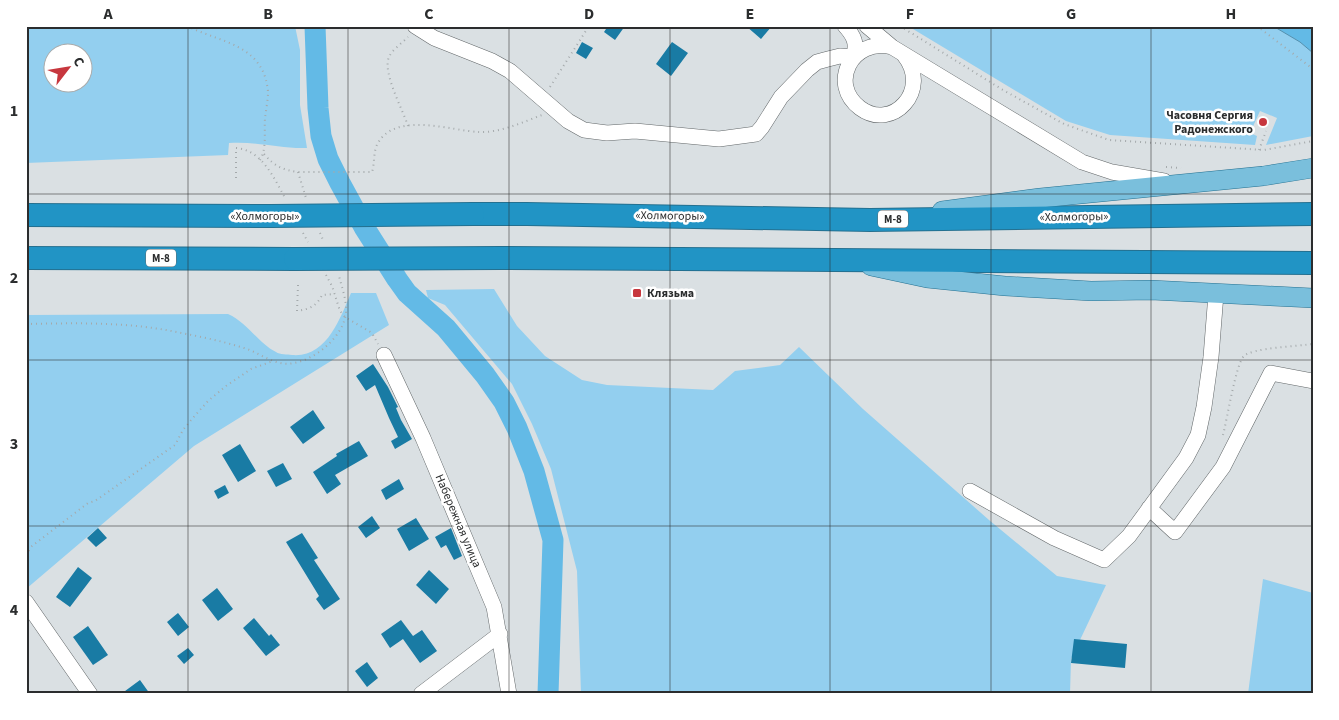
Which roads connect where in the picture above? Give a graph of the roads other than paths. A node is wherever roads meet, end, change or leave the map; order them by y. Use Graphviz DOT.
graph roads {
  1 [pos="845,26"];
  2 [pos="867,26"];
  3 [pos="417,27"];
  4 [pos="897,50"];
  5 [pos="853,57"];
  6 [pos="1313,168"];
  7 [pos="1180,176"];
  8 [pos="1313,214"];
  9 [pos="26,215"];
  10 [pos="870,220"];
  11 [pos="26,258"];
  12 [pos="840,260"];
  13 [pos="1313,262"];
  14 [pos="1216,294"];
  15 [pos="1313,298"];
  16 [pos="384,355"];
  17 [pos="1313,381"];
  18 [pos="970,492"];
  19 [pos="1149,508"];
  20 [pos="26,602"];
  21 [pos="500,634"];
  22 [pos="90,694"];
  23 [pos="421,694"];
  24 [pos="509,694"];
  1 -- 5 [label="street"];
  2 -- 4 [label="street"];
  3 -- 5 [label="street"];
  4 -- 5 [label="street"];
  4 -- 5 [label="street"];
  4 -- 7 [label="street"];
  6 -- 7 [label="main road"];
  7 -- 10 [label="main road"];
  8 -- 10 [label="highway, «Холмогоры» / М-8"];
  9 -- 10 [label="highway, «Холмогоры» / М-8, bridge"];
  11 -- 12 [label="highway, М-8, bridge"];
  12 -- 13 [label="highway, М-8"];
  12 -- 14 [label="main road"];
  14 -- 15 [label="main road"];
  14 -- 19 [label="street"];
  16 -- 21 [label="street, Набережная улица"];
  17 -- 19 [label="street"];
  18 -- 19 [label="street"];
  20 -- 22 [label="street"];
  21 -- 23 [label="street"];
  21 -- 24 [label="street, Набережная улица"];
}
